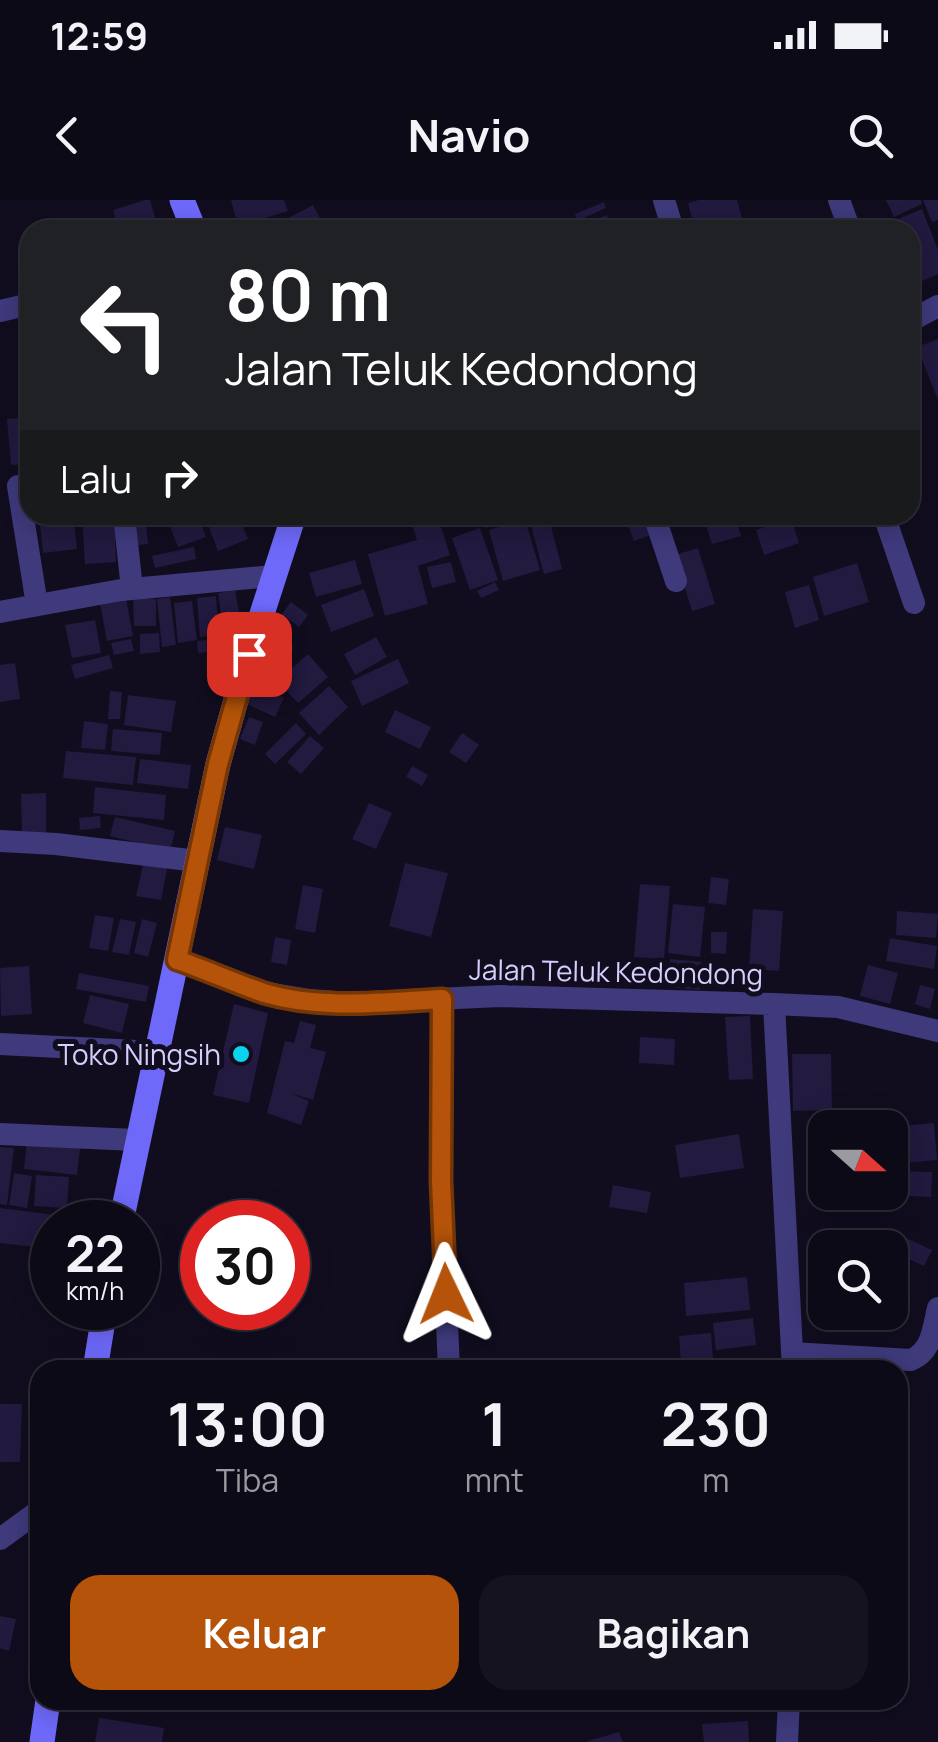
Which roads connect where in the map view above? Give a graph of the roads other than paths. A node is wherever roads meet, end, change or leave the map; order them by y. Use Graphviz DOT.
graph roads {
  1 [pos="18,486"];
  2 [pos="20,499"];
  3 [pos="24,525"];
  4 [pos="125,525"];
  5 [pos="291,525"];
  6 [pos="657,525"];
  7 [pos="887,525"];
  8 [pos="273,576"];
  9 [pos="676,581"];
  10 [pos="132,589"];
  11 [pos="914,602"];
  12 [pos="37,605"];
  13 [pos="0,612"];
  14 [pos="0,841"];
  15 [pos="196,861"];
  16 [pos="177,960"];
  17 [pos="442,999"];
  18 [pos="774,1004"];
  19 [pos="938,1031"];
  20 [pos="0,1044"];
  21 [pos="156,1052"];
  22 [pos="0,1134"];
  23 [pos="136,1140"];
  24 [pos="124,1200"];
  25 [pos="938,1308"];
  26 [pos="102,1330"];
  27 [pos="97,1360"];
  28 [pos="449,1360"];
  29 [pos="793,1360"];
  30 [pos="908,1360"];
  31 [pos="30,1517"];
  32 [pos="0,1539"];
  33 [pos="47,1710"];
  34 [pos="789,1710"];
  35 [pos="42,1742"];
  36 [pos="787,1742"];
  1 -- 2 [label="street"];
  3 -- 12 [label="street"];
  4 -- 10 [label="street"];
  5 -- 8 [label="main road"];
  6 -- 9 [label="street"];
  7 -- 11 [label="street"];
  8 -- 10 [label="street"];
  8 -- 15 [label="main road"];
  10 -- 12 [label="street"];
  12 -- 13 [label="street"];
  14 -- 15 [label="street"];
  15 -- 16 [label="main road"];
  16 -- 17 [label="street, Jalan Teluk Kedondong"];
  16 -- 21 [label="main road"];
  17 -- 18 [label="street, Jalan Teluk Kedondong"];
  17 -- 28 [label="street"];
  18 -- 19 [label="street, Jalan Teluk Kedondong"];
  18 -- 29 [label="street"];
  20 -- 21 [label="street"];
  21 -- 23 [label="main road"];
  22 -- 23 [label="street"];
  23 -- 24 [label="main road"];
  25 -- 30 [label="street"];
  26 -- 27 [label="main road"];
  31 -- 32 [label="street"];
  33 -- 35 [label="main road"];
  34 -- 36 [label="street"];
}
